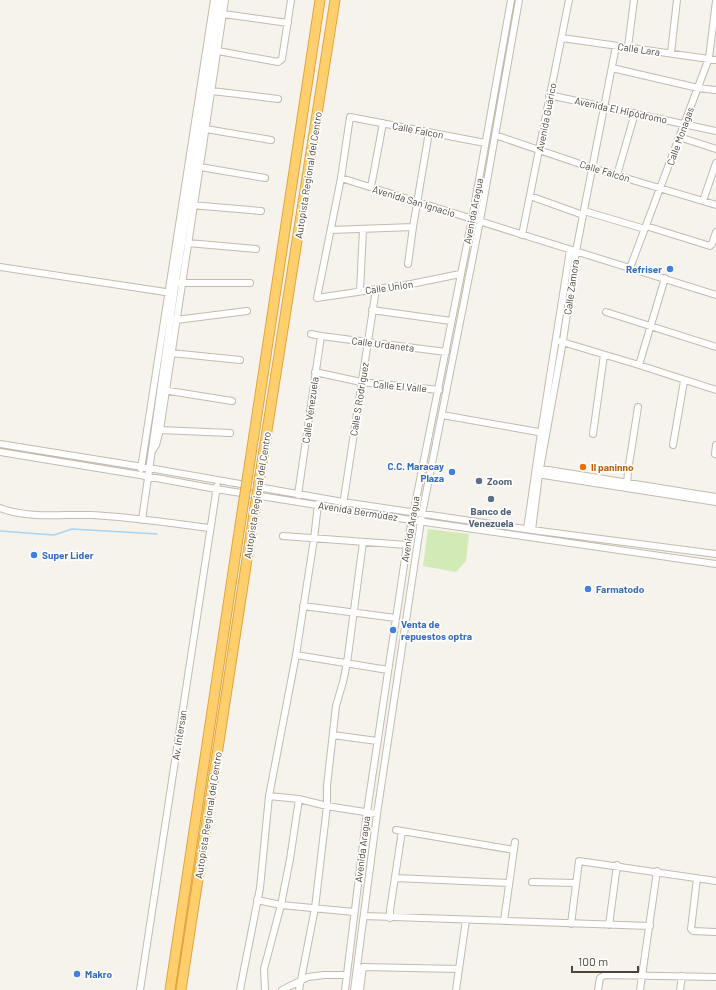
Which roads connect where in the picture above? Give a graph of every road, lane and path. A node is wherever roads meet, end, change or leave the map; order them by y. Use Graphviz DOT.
graph roads {
  1 [pos="214,0"];
  2 [pos="220,0"];
  3 [pos="225,0"];
  4 [pos="291,0"];
  5 [pos="320,0"];
  6 [pos="335,0"];
  7 [pos="511,0"];
  8 [pos="519,0"];
  9 [pos="569,0"];
  10 [pos="634,0"];
  11 [pos="677,0"];
  12 [pos="716,1"];
  13 [pos="223,14"];
  14 [pos="288,23"];
  15 [pos="562,38"];
  16 [pos="616,46"];
  17 [pos="628,47"];
  18 [pos="218,51"];
  19 [pos="671,54"];
  20 [pos="709,58"];
  21 [pos="716,60"];
  22 [pos="612,68"];
  23 [pos="698,88"];
  24 [pos="716,90"];
  25 [pos="212,91"];
  26 [pos="549,95"];
  27 [pos="278,99"];
  28 [pos="604,106"];
  29 [pos="635,113"];
  30 [pos="383,123"];
  31 [pos="684,123"];
  32 [pos="206,129"];
  33 [pos="716,131"];
  34 [pos="429,132"];
  35 [pos="495,135"];
  36 [pos="679,137"];
  37 [pos="271,140"];
  38 [pos="485,143"];
  39 [pos="716,149"];
  40 [pos="539,150"];
  41 [pos="716,163"];
  42 [pos="200,167"];
  43 [pos="592,168"];
  44 [pos="617,175"];
  45 [pos="265,178"];
  46 [pos="341,178"];
  47 [pos="370,187"];
  48 [pos="660,188"];
  49 [pos="530,196"];
  50 [pos="703,201"];
  51 [pos="417,202"];
  52 [pos="191,205"];
  53 [pos="716,205"];
  54 [pos="261,211"];
  55 [pos="583,213"];
  56 [pos="472,219"];
  57 [pos="480,221"];
  58 [pos="413,227"];
  59 [pos="645,228"];
  60 [pos="363,229"];
  61 [pos="331,230"];
  62 [pos="716,232"];
  63 [pos="522,235"];
  64 [pos="188,243"];
  65 [pos="256,248"];
  66 [pos="573,251"];
  67 [pos="408,264"];
  68 [pos="0,266"];
  69 [pos="630,268"];
  70 [pos="460,274"];
  71 [pos="665,278"];
  72 [pos="176,283"];
  73 [pos="250,283"];
  74 [pos="376,289"];
  75 [pos="360,291"];
  76 [pos="174,294"];
  77 [pos="716,295"];
  78 [pos="372,310"];
  79 [pos="247,311"];
  80 [pos="606,312"];
  81 [pos="176,320"];
  82 [pos="452,321"];
  83 [pos="650,326"];
  84 [pos="311,334"];
  85 [pos="321,336"];
  86 [pos="556,340"];
  87 [pos="563,342"];
  88 [pos="367,343"];
  89 [pos="716,347"];
  90 [pos="446,352"];
  91 [pos="171,353"];
  92 [pos="604,355"];
  93 [pos="240,360"];
  94 [pos="639,365"];
  95 [pos="315,372"];
  96 [pos="684,380"];
  97 [pos="361,382"];
  98 [pos="163,390"];
  99 [pos="439,390"];
  100 [pos="716,390"];
  101 [pos="232,401"];
  102 [pos="638,407"];
  103 [pos="442,415"];
  104 [pos="160,430"];
  105 [pos="230,433"];
  106 [pos="544,433"];
  107 [pos="593,434"];
  108 [pos="0,444"];
  109 [pos="673,445"];
  110 [pos="716,445"];
  111 [pos="0,452"];
  112 [pos="151,452"];
  113 [pos="715,454"];
  114 [pos="145,467"];
  115 [pos="537,471"];
  116 [pos="140,475"];
  117 [pos="148,476"];
  118 [pos="218,480"];
  119 [pos="628,485"];
  120 [pos="216,489"];
  121 [pos="298,494"];
  122 [pos="716,497"];
  123 [pos="716,502"];
  124 [pos="318,504"];
  125 [pos="343,505"];
  126 [pos="0,508"];
  127 [pos="413,512"];
  128 [pos="422,514"];
  129 [pos="142,520"];
  130 [pos="411,520"];
  131 [pos="421,521"];
  132 [pos="210,528"];
  133 [pos="529,530"];
  134 [pos="283,536"];
  135 [pos="314,540"];
  136 [pos="363,542"];
  137 [pos="622,542"];
  138 [pos="407,545"];
  139 [pos="621,550"];
  140 [pos="716,554"];
  141 [pos="716,564"];
  142 [pos="303,606"];
  143 [pos="354,613"];
  144 [pos="396,618"];
  145 [pos="296,654"];
  146 [pos="347,663"];
  147 [pos="388,670"];
  148 [pos="333,735"];
  149 [pos="377,741"];
  150 [pos="270,796"];
  151 [pos="299,799"];
  152 [pos="327,806"];
  153 [pos="367,812"];
  154 [pos="377,814"];
  155 [pos="515,842"];
  156 [pos="514,850"];
  157 [pos="617,866"];
  158 [pos="657,871"];
  159 [pos="395,878"];
  160 [pos="697,878"];
  161 [pos="716,880"];
  162 [pos="532,882"];
  163 [pos="509,883"];
  164 [pos="576,883"];
  165 [pos="257,900"];
  166 [pos="281,905"];
  167 [pos="315,908"];
  168 [pos="354,912"];
  169 [pos="364,916"];
  170 [pos="390,918"];
  171 [pos="466,920"];
  172 [pos="504,921"];
  173 [pos="571,924"];
  174 [pos="609,925"];
  175 [pos="650,926"];
  176 [pos="716,932"];
  177 [pos="459,969"];
  178 [pos="346,975"];
  179 [pos="642,976"];
  180 [pos="682,976"];
  181 [pos="716,977"];
  182 [pos="300,981"];
  183 [pos="140,990"];
  184 [pos="170,990"];
  185 [pos="181,990"];
  186 [pos="240,990"];
  187 [pos="265,990"];
  188 [pos="282,990"];
  189 [pos="298,990"];
  190 [pos="345,990"];
  191 [pos="354,990"];
  192 [pos="360,990"];
  193 [pos="456,990"];
  194 [pos="598,990"];
  195 [pos="640,990"];
  196 [pos="680,990"];
  1 -- 72 [label="street"];
  2 -- 52 [label="street"];
  3 -- 13 [label="street"];
  4 -- 14 [label="street"];
  5 -- 184 [label="highway, Autopista Regional del Centro, bridge"];
  6 -- 185 [label="highway, Autopista Regional del Centro, bridge"];
  7 -- 38 [label="street, Avenida Aragua"];
  8 -- 35 [label="street, Avenida Aragua"];
  9 -- 15 [label="street, Avenida Guárico"];
  10 -- 17 [label="street"];
  11 -- 19 [label="street"];
  12 -- 20 [label="street, Calle Monagas"];
  13 -- 14 [label="street"];
  13 -- 18 [label="street"];
  14 -- 18 [label="street"];
  15 -- 16 [label="street, Calle Lara"];
  15 -- 26 [label="street, Avenida Guárico"];
  16 -- 17 [label="street, Calle Lara"];
  16 -- 22 [label="street, Calle Zamora"];
  17 -- 19 [label="street, Calle Lara"];
  18 -- 25 [label="street"];
  19 -- 20 [label="street, Calle Lara"];
  20 -- 21 [label="street, Calle Lara"];
  20 -- 23 [label="street, Calle Monagas"];
  22 -- 23 [label="street"];
  22 -- 28 [label="street, Calle Zamora"];
  23 -- 24 [label="street"];
  23 -- 31 [label="street, Calle Monagas"];
  25 -- 27 [label="street"];
  25 -- 32 [label="street"];
  26 -- 28 [label="street, Avenida El Hipódromo"];
  26 -- 40 [label="street, Avenida Guárico"];
  28 -- 29 [label="street, Avenida El Hipódromo"];
  28 -- 43 [label="street, Calle Zamora"];
  29 -- 31 [label="street, Avenida El Hipódromo"];
  29 -- 44 [label="street"];
  30 -- 34 [label="street, Calle Falcon"];
  30 -- 46 [label="street, Calle Falcon"];
  30 -- 47 [label="street"];
  31 -- 33 [label="street, Avenida El Hipódromo"];
  31 -- 36 [label="street, Calle Monagas"];
  32 -- 37 [label="street"];
  32 -- 42 [label="street"];
  34 -- 38 [label="street, Calle Falcon"];
  34 -- 51 [label="street"];
  35 -- 40 [label="street, Calle Falcón"];
  35 -- 57 [label="street, Avenida Aragua"];
  36 -- 39 [label="street"];
  36 -- 48 [label="street, Calle Monagas"];
  38 -- 56 [label="street, Avenida Aragua"];
  40 -- 43 [label="street, Calle Falcón"];
  40 -- 49 [label="street, Avenida Guárico"];
  41 -- 50 [label="street"];
  42 -- 45 [label="street"];
  42 -- 52 [label="street"];
  43 -- 44 [label="street, Calle Falcón"];
  43 -- 55 [label="street, Calle Zamora"];
  44 -- 48 [label="street, Calle Falcón"];
  46 -- 47 [label="street, Avenida San Ignacio"];
  46 -- 61 [label="street"];
  47 -- 51 [label="street, Avenida San Ignacio"];
  48 -- 50 [label="street, Calle Falcón"];
  48 -- 59 [label="street, Calle Monagas"];
  49 -- 55 [label="street"];
  49 -- 63 [label="street, Avenida Guárico"];
  50 -- 53 [label="street, Calle Falcón"];
  51 -- 56 [label="street, Avenida San Ignacio"];
  51 -- 58 [label="street"];
  52 -- 54 [label="street"];
  52 -- 64 [label="street"];
  52 -- 72 [label="street"];
  55 -- 59 [label="street"];
  55 -- 66 [label="street, Calle Zamora"];
  56 -- 57 [label="street, Avenida San Ignacio"];
  56 -- 70 [label="street, Avenida Aragua"];
  57 -- 63 [label="street, Avenida San Ignacio"];
  57 -- 103 [label="street, Avenida Aragua"];
  58 -- 60 [label="street"];
  58 -- 67 [label="street"];
  59 -- 62 [label="street"];
  59 -- 69 [label="street, Calle Monagas"];
  60 -- 61 [label="street"];
  60 -- 75 [label="street"];
  61 -- 75 [label="street, Calle Union"];
  63 -- 66 [label="street, Avenida San Ignacio"];
  64 -- 65 [label="street"];
  64 -- 72 [label="street"];
  66 -- 69 [label="street, Avenida San Ignacio"];
  66 -- 86 [label="street, Calle Zamora"];
  66 -- 87 [label="street, Calle Zamora"];
  68 -- 76 [label="street"];
  69 -- 71 [label="street, Avenida San Ignacio"];
  70 -- 74 [label="street, Calle Union"];
  70 -- 82 [label="street, Avenida Aragua"];
  71 -- 77 [label="street, Avenida San Ignacio"];
  71 -- 83 [label="street"];
  72 -- 73 [label="street"];
  72 -- 76 [label="street"];
  74 -- 75 [label="street, Calle Union"];
  74 -- 78 [label="street, Calle S Rodriguez"];
  76 -- 81 [label="street"];
  76 -- 98 [label="street"];
  76 -- 114 [label="street"];
  78 -- 82 [label="street"];
  78 -- 88 [label="street, Calle S Rodriguez"];
  79 -- 81 [label="street"];
  80 -- 83 [label="street"];
  81 -- 91 [label="street"];
  82 -- 90 [label="street, Avenida Aragua"];
  83 -- 89 [label="street"];
  83 -- 94 [label="street"];
  84 -- 85 [label="street"];
  85 -- 88 [label="street, Calle Urdaneta"];
  85 -- 95 [label="street, Calle Venezuela"];
  86 -- 87 [label="street"];
  86 -- 106 [label="street, Calle Zamora"];
  87 -- 92 [label="street"];
  87 -- 106 [label="street, Calle Zamora"];
  88 -- 90 [label="street, Calle Urdaneta"];
  88 -- 97 [label="street, Calle S Rodriguez"];
  90 -- 99 [label="street, Avenida Aragua"];
  91 -- 93 [label="street"];
  91 -- 98 [label="street"];
  92 -- 94 [label="street"];
  92 -- 107 [label="street"];
  94 -- 96 [label="street"];
  95 -- 97 [label="street, Calle El Valle"];
  95 -- 121 [label="street, Calle Venezuela"];
  96 -- 100 [label="street"];
  96 -- 109 [label="street"];
  97 -- 99 [label="street, Calle El Valle"];
  97 -- 125 [label="street, Calle S Rodriguez"];
  98 -- 101 [label="street"];
  98 -- 104 [label="street"];
  98 -- 112 [label="street"];
  99 -- 127 [label="street, Avenida Aragua"];
  102 -- 119 [label="street"];
  103 -- 106 [label="street"];
  103 -- 128 [label="street, Avenida Aragua"];
  104 -- 105 [label="street"];
  104 -- 112 [label="street"];
  106 -- 115 [label="street, Calle Zamora"];
  108 -- 114 [label="street, Avenida Bermúdez"];
  110 -- 113 [label="street"];
  111 -- 116 [label="street, Avenida Bermúdez"];
  112 -- 114 [label="street"];
  114 -- 116 [label="street"];
  114 -- 117 [label="street"];
  114 -- 118 [label="street, Avenida Bermúdez"];
  115 -- 119 [label="street"];
  115 -- 133 [label="street, Calle Zamora"];
  116 -- 117 [label="street, Avenida Bermúdez"];
  117 -- 120 [label="street, Avenida Bermúdez"];
  117 -- 129 [label="street"];
  118 -- 120 [label="street, Av. Intersan"];
  118 -- 121 [label="street, Avenida Bermúdez"];
  119 -- 122 [label="street"];
  119 -- 123 [label="street"];
  120 -- 124 [label="street, Avenida Bermúdez"];
  120 -- 132 [label="street, Av. Intersan"];
  121 -- 125 [label="street, Avenida Bermúdez"];
  124 -- 125 [label="street, Avenida Bermúdez"];
  124 -- 135 [label="street"];
  125 -- 127 [label="street, Avenida Bermúdez"];
  125 -- 130 [label="street, Avenida Bermúdez"];
  126 -- 129 [label="street"];
  127 -- 128 [label="street, Avenida Bermúdez"];
  127 -- 130 [label="street, Avenida Aragua"];
  128 -- 131 [label="street, Avenida Aragua"];
  128 -- 133 [label="street, Avenida Bermúdez"];
  129 -- 132 [label="street"];
  130 -- 131 [label="street, Avenida Bermúdez"];
  130 -- 138 [label="street, Avenida Aragua"];
  131 -- 139 [label="street, Avenida Bermúdez"];
  131 -- 154 [label="street, Avenida Aragua"];
  132 -- 183 [label="street, Av. Intersan"];
  133 -- 137 [label="street, Avenida Bermúdez"];
  134 -- 135 [label="street"];
  135 -- 136 [label="street"];
  135 -- 142 [label="street"];
  136 -- 138 [label="street"];
  136 -- 143 [label="street"];
  137 -- 139 [label="street"];
  137 -- 140 [label="street, Avenida Bermúdez"];
  138 -- 144 [label="street, Avenida Aragua"];
  139 -- 141 [label="street, Avenida Bermúdez"];
  142 -- 143 [label="street"];
  142 -- 145 [label="street"];
  143 -- 144 [label="street"];
  143 -- 146 [label="street"];
  144 -- 147 [label="street, Avenida Aragua"];
  145 -- 146 [label="street"];
  145 -- 150 [label="street"];
  146 -- 147 [label="street"];
  146 -- 148 [label="street"];
  147 -- 149 [label="street, Avenida Aragua"];
  148 -- 149 [label="street"];
  148 -- 152 [label="street"];
  149 -- 153 [label="street, Avenida Aragua"];
  150 -- 151 [label="street"];
  150 -- 165 [label="street"];
  151 -- 152 [label="street"];
  151 -- 166 [label="street"];
  152 -- 153 [label="street"];
  152 -- 167 [label="street"];
  153 -- 154 [label="street"];
  153 -- 168 [label="street, Avenida Aragua"];
  154 -- 169 [label="street, Avenida Aragua"];
  155 -- 156 [label="street"];
  156 -- 159 [label="street"];
  156 -- 163 [label="street"];
  157 -- 158 [label="street"];
  157 -- 164 [label="street"];
  157 -- 174 [label="street"];
  158 -- 160 [label="street"];
  158 -- 175 [label="street"];
  159 -- 163 [label="street"];
  159 -- 170 [label="street"];
  160 -- 161 [label="street"];
  160 -- 176 [label="street"];
  162 -- 164 [label="street"];
  163 -- 172 [label="street"];
  164 -- 173 [label="street"];
  165 -- 166 [label="street"];
  165 -- 186 [label="street"];
  166 -- 167 [label="street"];
  166 -- 187 [label="street"];
  167 -- 168 [label="street"];
  167 -- 182 [label="street"];
  168 -- 178 [label="street, Avenida Aragua"];
  169 -- 170 [label="street"];
  169 -- 191 [label="street, Avenida Aragua"];
  170 -- 171 [label="street"];
  171 -- 172 [label="street"];
  171 -- 177 [label="street"];
  172 -- 173 [label="street"];
  173 -- 174 [label="street"];
  174 -- 175 [label="street"];
  175 -- 179 [label="street"];
  177 -- 192 [label="street"];
  177 -- 193 [label="street"];
  178 -- 182 [label="street"];
  178 -- 190 [label="street, Avenida Aragua"];
  179 -- 180 [label="street"];
  179 -- 194 [label="street"];
  179 -- 195 [label="street"];
  180 -- 181 [label="street"];
  180 -- 196 [label="street"];
  182 -- 188 [label="street"];
  182 -- 189 [label="street"];
}
